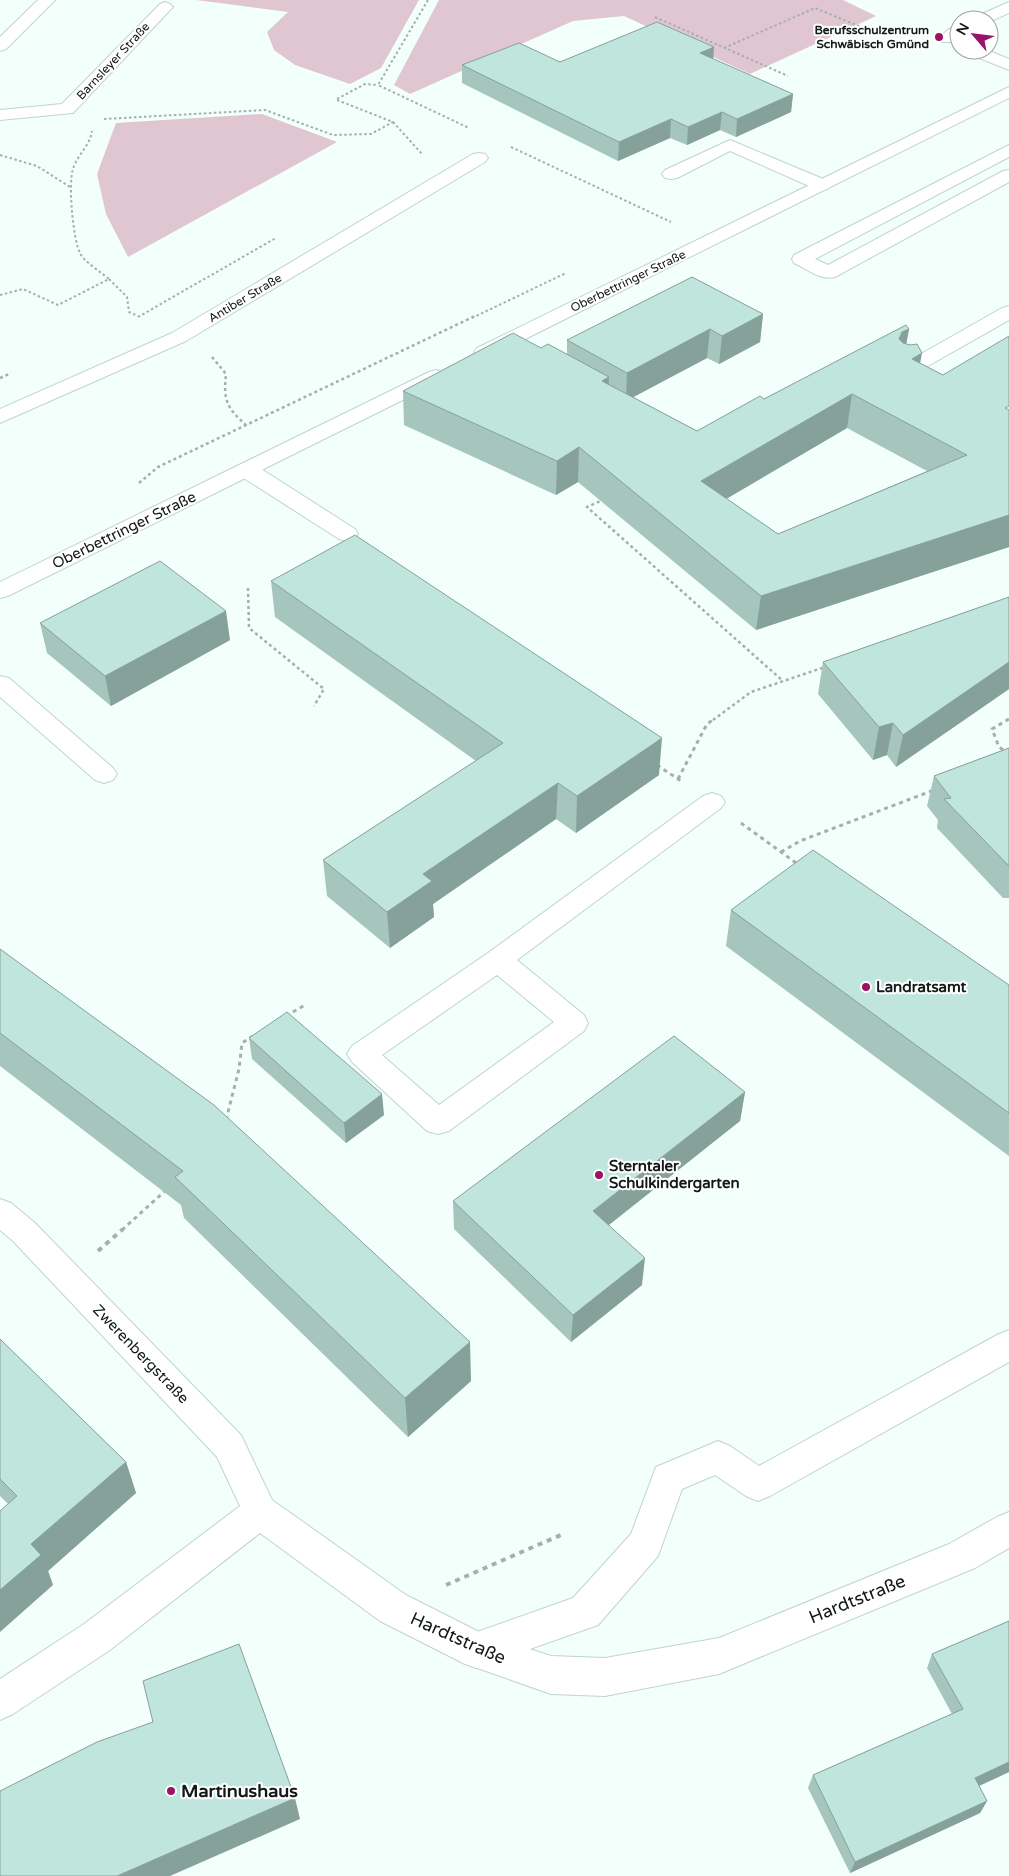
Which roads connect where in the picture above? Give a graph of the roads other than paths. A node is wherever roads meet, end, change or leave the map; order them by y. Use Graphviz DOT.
graph roads {
  1 [pos="47,0"];
  2 [pos="165,7"];
  3 [pos="0,46"];
  4 [pos="997,60"];
  5 [pos="1009,65"];
  6 [pos="1009,92"];
  7 [pos="0,115"];
  8 [pos="1009,150"];
  9 [pos="479,158"];
  10 [pos="671,174"];
  11 [pos="1009,175"];
  12 [pos="822,185"];
  13 [pos="1009,312"];
  14 [pos="468,360"];
  15 [pos="450,369"];
  16 [pos="905,371"];
  17 [pos="0,417"];
  18 [pos="247,470"];
  19 [pos="347,534"];
  20 [pos="0,591"];
  21 [pos="0,684"];
  22 [pos="104,774"];
  23 [pos="712,802"];
  24 [pos="498,960"];
  25 [pos="0,1212"];
  26 [pos="1009,1345"];
  27 [pos="260,1512"];
  28 [pos="1009,1529"];
  29 [pos="476,1650"];
  30 [pos="0,1701"];
  1 -- 3 [label="street"];
  2 -- 7 [label="street, Barnsleyer Straße"];
  4 -- 5 [label="street"];
  6 -- 12 [label="street, Oberbettringer Straße"];
  8 -- 11 [label="street"];
  9 -- 17 [label="street, Antiber Straße"];
  10 -- 12 [label="street"];
  12 -- 14 [label="street, Oberbettringer Straße"];
  13 -- 16 [label="street"];
  15 -- 18 [label="street, Oberbettringer Straße"];
  18 -- 19 [label="street"];
  18 -- 20 [label="street, Oberbettringer Straße"];
  21 -- 22 [label="street"];
  23 -- 24 [label="street"];
  24 -- 24 [label="street"];
  25 -- 27 [label="street, Zwerenbergstraße"];
  26 -- 29 [label="street"];
  27 -- 29 [label="street, Hardtstraße"];
  27 -- 30 [label="street"];
  28 -- 29 [label="street, Hardtstraße"];
}
